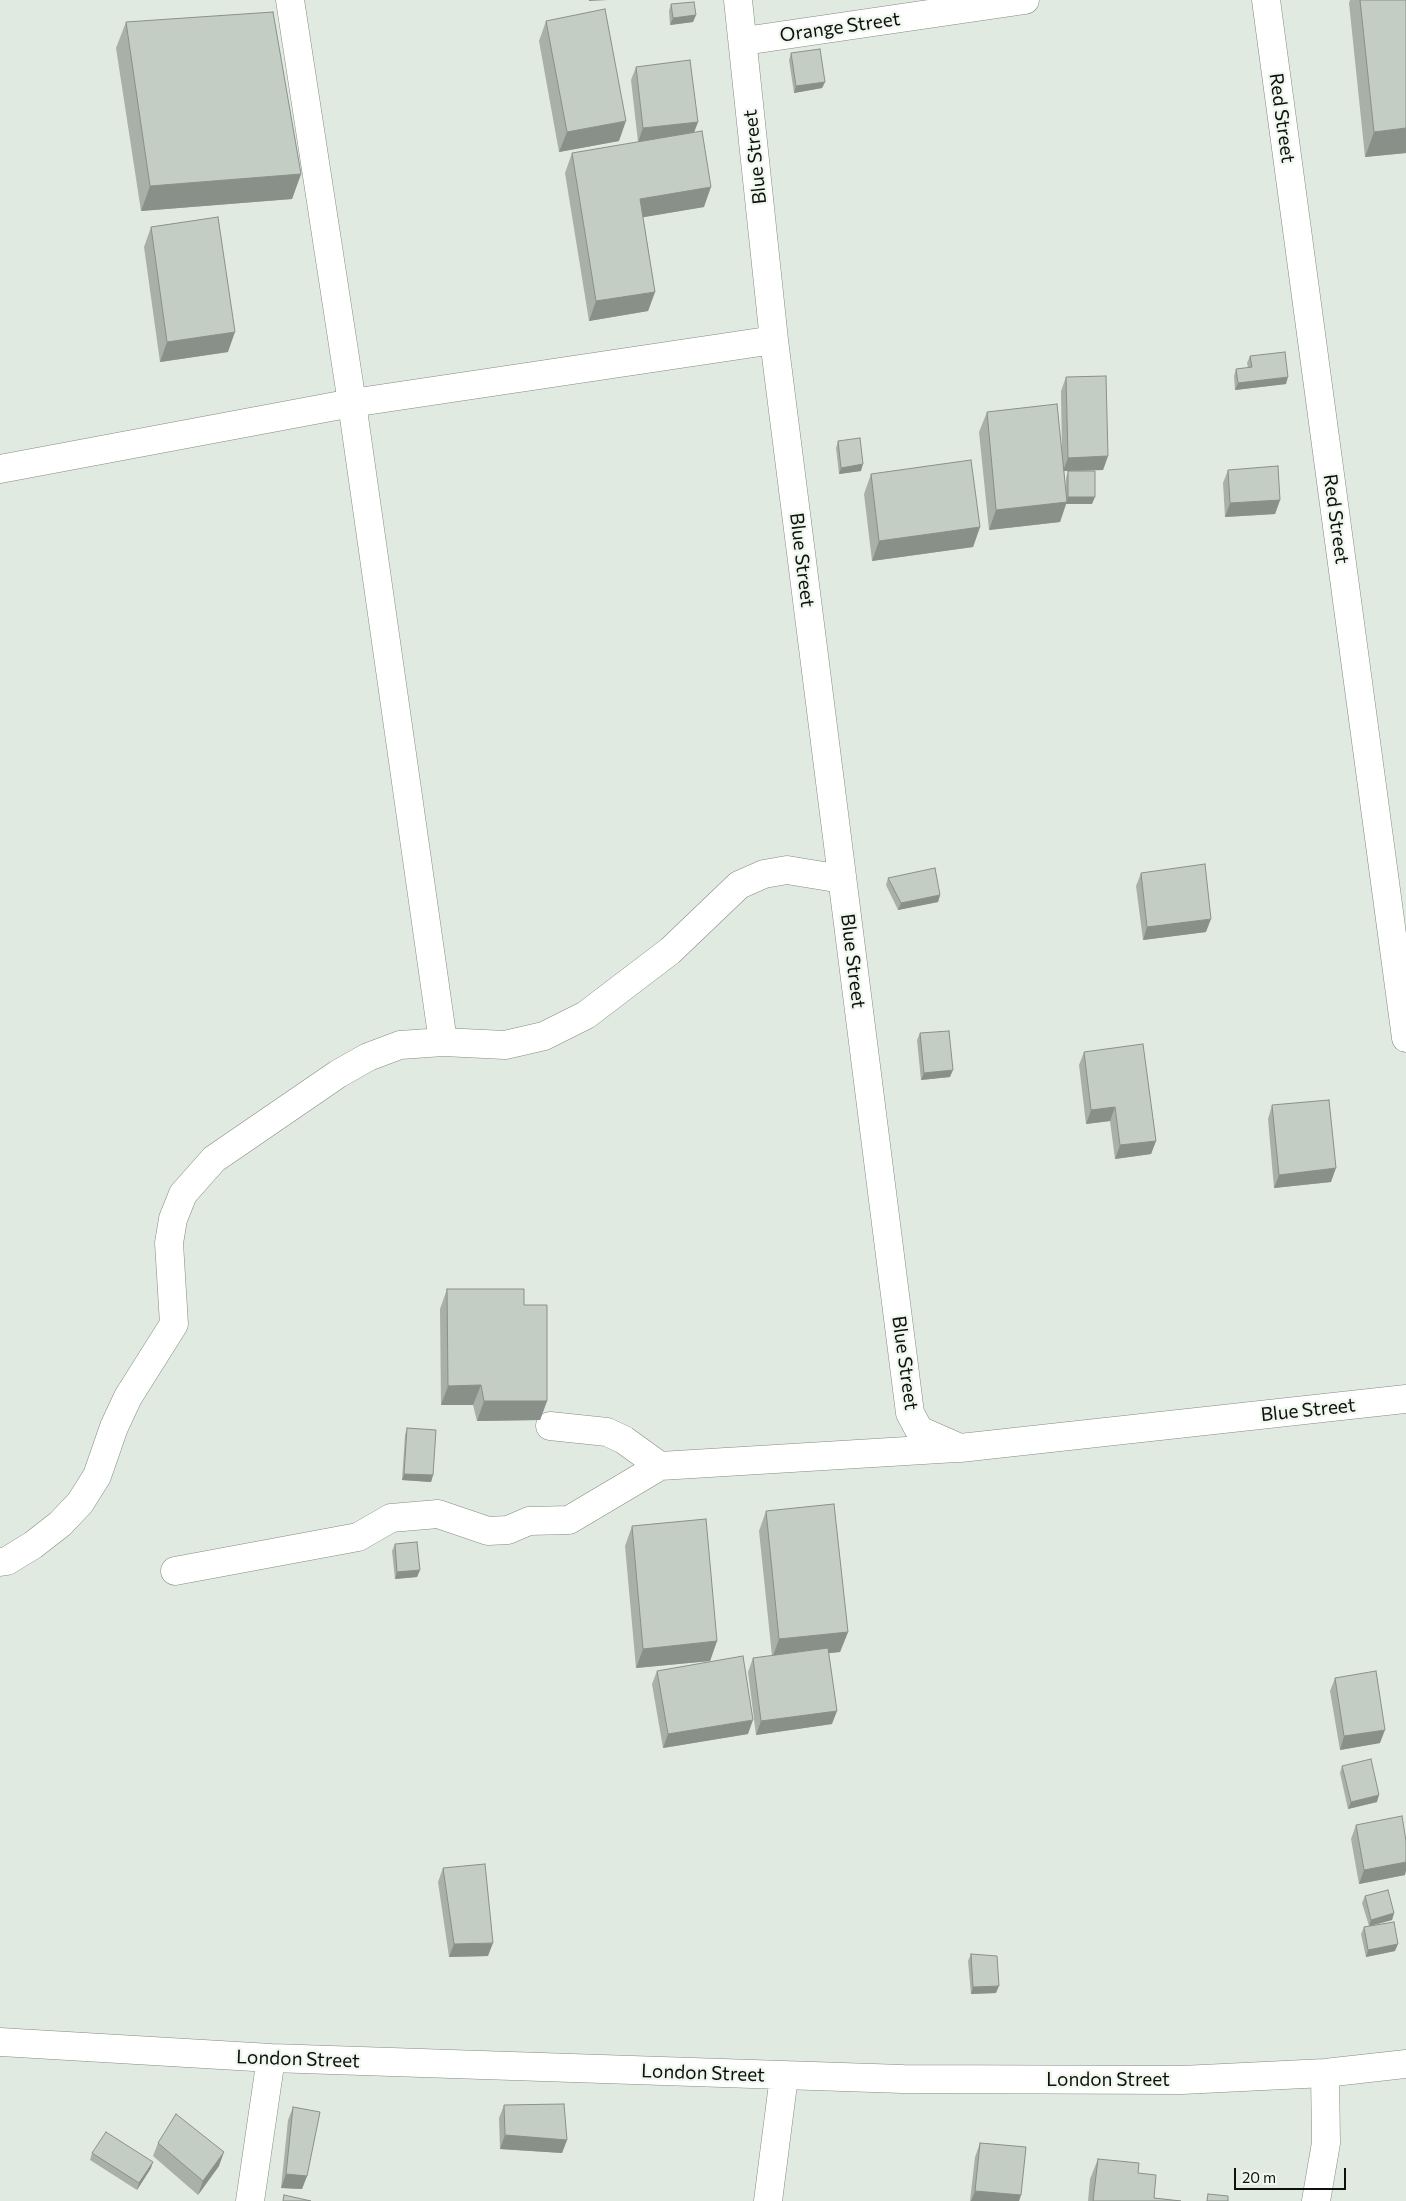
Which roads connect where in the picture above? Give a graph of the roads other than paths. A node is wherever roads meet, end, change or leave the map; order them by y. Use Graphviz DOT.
graph roads {
  1 [pos="290,0"];
  2 [pos="738,0"];
  3 [pos="1025,0"];
  4 [pos="1266,0"];
  5 [pos="744,41"];
  6 [pos="774,340"];
  7 [pos="352,403"];
  8 [pos="0,469"];
  9 [pos="842,879"];
  10 [pos="1406,1038"];
  11 [pos="443,1042"];
  12 [pos="1406,1399"];
  13 [pos="550,1426"];
  14 [pos="960,1448"];
  15 [pos="660,1466"];
  16 [pos="0,1562"];
  17 [pos="176,1571"];
  18 [pos="1,2044"];
  19 [pos="271,2058"];
  20 [pos="1406,2064"];
  21 [pos="1325,2073"];
  22 [pos="784,2076"];
  23 [pos="250,2201"];
  24 [pos="768,2201"];
  25 [pos="1316,2201"];
  1 -- 7 [label="street"];
  2 -- 5 [label="street, Blue Street"];
  3 -- 5 [label="street, Orange Street"];
  4 -- 10 [label="street, Red Street"];
  5 -- 6 [label="street, Blue Street"];
  6 -- 7 [label="street"];
  6 -- 9 [label="street, Blue Street"];
  7 -- 8 [label="street"];
  7 -- 11 [label="street"];
  9 -- 11 [label="street"];
  9 -- 14 [label="street, Blue Street"];
  11 -- 16 [label="street"];
  12 -- 14 [label="street, Blue Street"];
  13 -- 15 [label="street"];
  14 -- 15 [label="street"];
  15 -- 17 [label="street"];
  18 -- 19 [label="street, London Street"];
  19 -- 22 [label="street, London Street"];
  19 -- 23 [label="street"];
  20 -- 21 [label="street, London Street"];
  21 -- 22 [label="street, London Street"];
  21 -- 25 [label="street"];
  22 -- 24 [label="street"];
}
